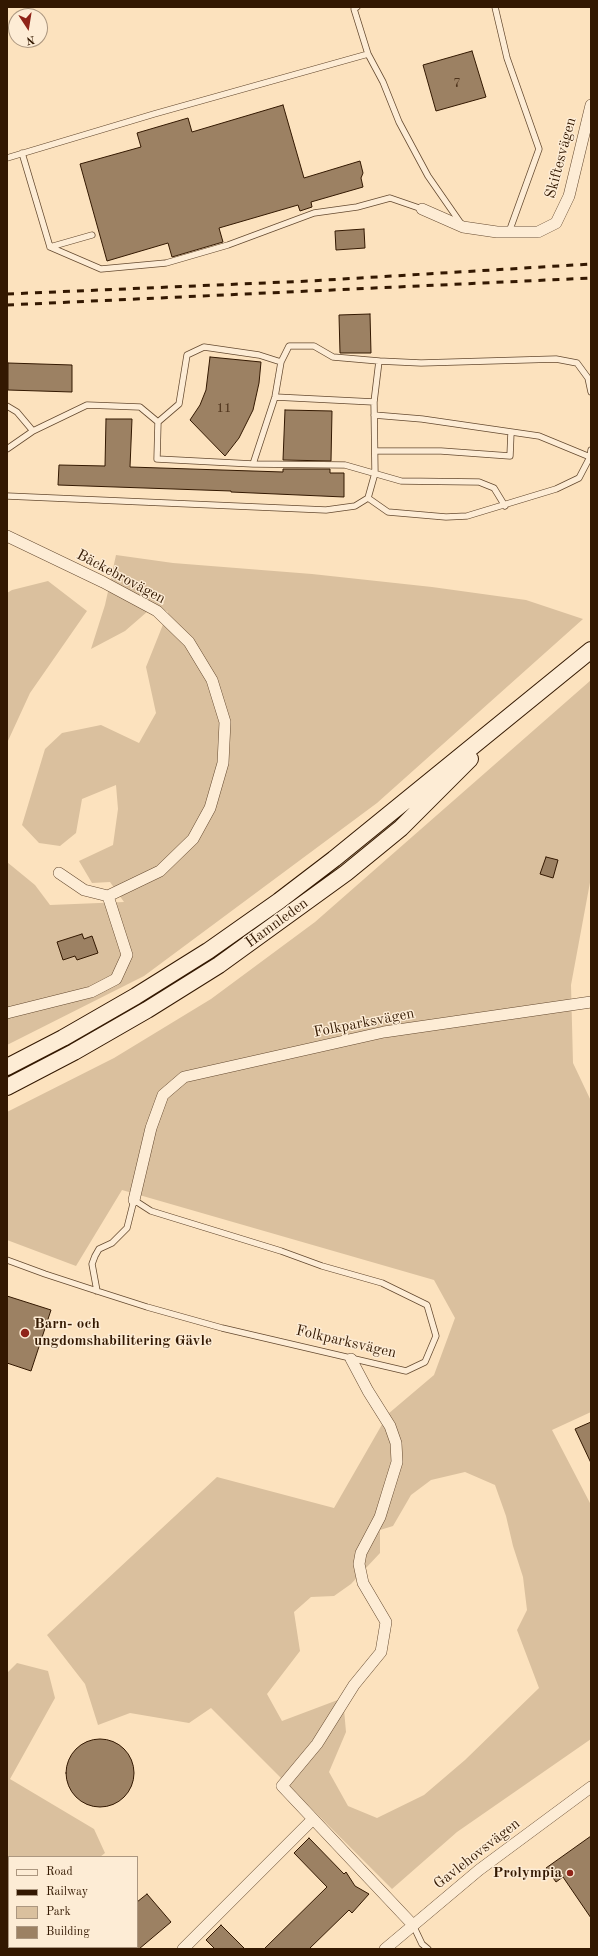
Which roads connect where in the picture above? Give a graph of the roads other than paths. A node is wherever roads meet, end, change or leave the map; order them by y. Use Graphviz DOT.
graph roads {
  1 [pos="357,7"];
  2 [pos="495,7"];
  3 [pos="368,54"];
  4 [pos="591,105"];
  5 [pos="22,153"];
  6 [pos="7,158"];
  7 [pos="422,209"];
  8 [pos="463,227"];
  9 [pos="509,232"];
  10 [pos="92,235"];
  11 [pos="50,247"];
  12 [pos="379,361"];
  13 [pos="282,362"];
  14 [pos="591,392"];
  15 [pos="275,397"];
  16 [pos="374,402"];
  17 [pos="7,406"];
  18 [pos="374,415"];
  19 [pos="158,422"];
  20 [pos="33,431"];
  21 [pos="511,432"];
  22 [pos="7,449"];
  23 [pos="375,451"];
  24 [pos="590,454"];
  25 [pos="253,464"];
  26 [pos="375,473"];
  27 [pos="7,496"];
  28 [pos="368,498"];
  29 [pos="505,506"];
  30 [pos="7,536"];
  31 [pos="591,650"];
  32 [pos="513,715"];
  33 [pos="58,873"];
  34 [pos="108,896"];
  35 [pos="591,1002"];
  36 [pos="7,1013"];
  37 [pos="7,1067"];
  38 [pos="7,1087"];
  39 [pos="134,1200"];
  40 [pos="7,1260"];
  41 [pos="97,1291"];
  42 [pos="351,1359"];
  43 [pos="591,1787"];
  44 [pos="313,1819"];
  45 [pos="413,1925"];
  46 [pos="183,1949"];
  47 [pos="385,1949"];
  48 [pos="428,1949"];
  1 -- 3 [label="lane"];
  2 -- 9 [label="lane"];
  3 -- 5 [label="lane"];
  3 -- 8 [label="lane"];
  4 -- 9 [label="street, Skiftesvägen"];
  5 -- 6 [label="lane"];
  5 -- 11 [label="lane"];
  7 -- 8 [label="street, Skiftesvägen"];
  7 -- 11 [label="lane"];
  8 -- 9 [label="street, Skiftesvägen"];
  10 -- 11 [label="lane"];
  12 -- 13 [label="lane"];
  12 -- 14 [label="lane"];
  12 -- 16 [label="lane"];
  13 -- 15 [label="lane"];
  13 -- 19 [label="lane"];
  15 -- 16 [label="lane"];
  15 -- 25 [label="lane"];
  16 -- 18 [label="lane"];
  17 -- 20 [label="lane"];
  18 -- 21 [label="lane"];
  18 -- 23 [label="lane"];
  19 -- 20 [label="lane"];
  19 -- 25 [label="lane"];
  20 -- 22 [label="lane"];
  21 -- 23 [label="lane"];
  21 -- 24 [label="lane"];
  23 -- 26 [label="lane"];
  24 -- 29 [label="lane"];
  25 -- 26 [label="lane"];
  26 -- 28 [label="lane"];
  26 -- 29 [label="lane"];
  27 -- 28 [label="lane"];
  28 -- 29 [label="lane"];
  30 -- 34 [label="street, Bäckebrovägen"];
  31 -- 32 [label="main road, Hamnleden"];
  32 -- 37 [label="main road, Hamnleden"];
  32 -- 38 [label="main road, Hamnleden"];
  33 -- 34 [label="street"];
  34 -- 36 [label="street"];
  35 -- 39 [label="street, Folkparksvägen"];
  39 -- 41 [label="lane, Folkparksvägen"];
  39 -- 42 [label="lane, Folkparksvägen"];
  40 -- 41 [label="lane"];
  41 -- 42 [label="lane, Folkparksvägen"];
  42 -- 44 [label="street"];
  43 -- 45 [label="street, Gavlehovsvägen"];
  44 -- 45 [label="street"];
  44 -- 46 [label="street"];
  45 -- 47 [label="street, Gavlehovsvägen"];
  45 -- 48 [label="lane"];
}
